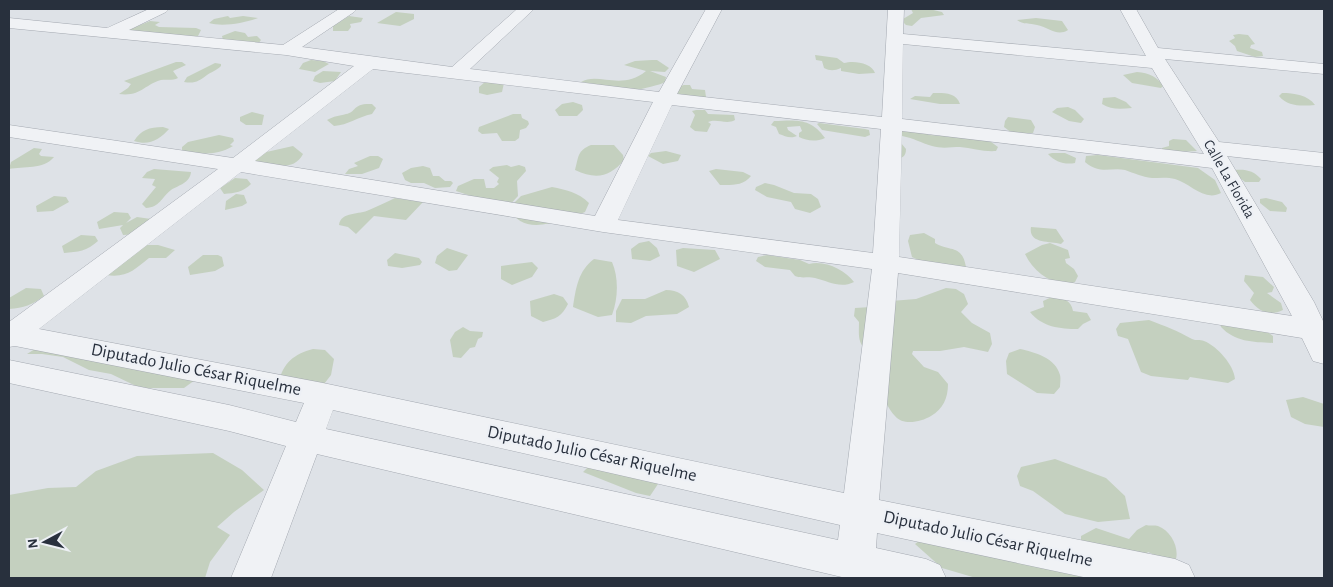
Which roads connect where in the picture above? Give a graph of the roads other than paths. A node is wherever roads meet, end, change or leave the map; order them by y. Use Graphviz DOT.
graph roads {
  1 [pos="161,9"];
  2 [pos="349,9"];
  3 [pos="526,9"];
  4 [pos="714,9"];
  5 [pos="896,9"];
  6 [pos="1128,9"];
  7 [pos="9,23"];
  8 [pos="111,32"];
  9 [pos="896,38"];
  10 [pos="286,50"];
  11 [pos="1155,58"];
  12 [pos="369,63"];
  13 [pos="1324,69"];
  14 [pos="457,72"];
  15 [pos="665,98"];
  16 [pos="891,123"];
  17 [pos="9,132"];
  18 [pos="1216,155"];
  19 [pos="1324,160"];
  20 [pos="237,166"];
  21 [pos="603,225"];
  22 [pos="886,263"];
  23 [pos="1312,312"];
  24 [pos="10,335"];
  25 [pos="1324,353"];
  26 [pos="9,372"];
  27 [pos="323,395"];
  28 [pos="306,438"];
  29 [pos="860,513"];
  30 [pos="855,562"];
  31 [pos="251,578"];
  32 [pos="926,578"];
  33 [pos="1175,578"];
  1 -- 8 [label="street"];
  2 -- 10 [label="street"];
  3 -- 14 [label="street"];
  4 -- 15 [label="street"];
  5 -- 9 [label="street"];
  6 -- 11 [label="street, Calle La Florida"];
  7 -- 8 [label="street"];
  8 -- 10 [label="street"];
  9 -- 11 [label="street"];
  9 -- 16 [label="street"];
  10 -- 12 [label="street"];
  11 -- 13 [label="street"];
  11 -- 18 [label="street, Calle La Florida"];
  12 -- 14 [label="street"];
  12 -- 20 [label="street"];
  14 -- 15 [label="street"];
  15 -- 16 [label="street"];
  15 -- 21 [label="street"];
  16 -- 18 [label="street"];
  16 -- 22 [label="street"];
  17 -- 20 [label="street"];
  18 -- 19 [label="street"];
  18 -- 23 [label="street, Calle La Florida"];
  20 -- 21 [label="street"];
  20 -- 24 [label="street"];
  21 -- 22 [label="street"];
  22 -- 23 [label="street"];
  22 -- 29 [label="street"];
  23 -- 25 [label="street, Calle La Florida"];
  24 -- 27 [label="street, Diputado Julio César Riquelme"];
  26 -- 28 [label="street"];
  27 -- 28 [label="street"];
  27 -- 29 [label="street, Diputado Julio César Riquelme"];
  28 -- 30 [label="street"];
  28 -- 31 [label="street"];
  29 -- 30 [label="street"];
  29 -- 33 [label="street, Diputado Julio César Riquelme"];
  30 -- 32 [label="street"];
}
